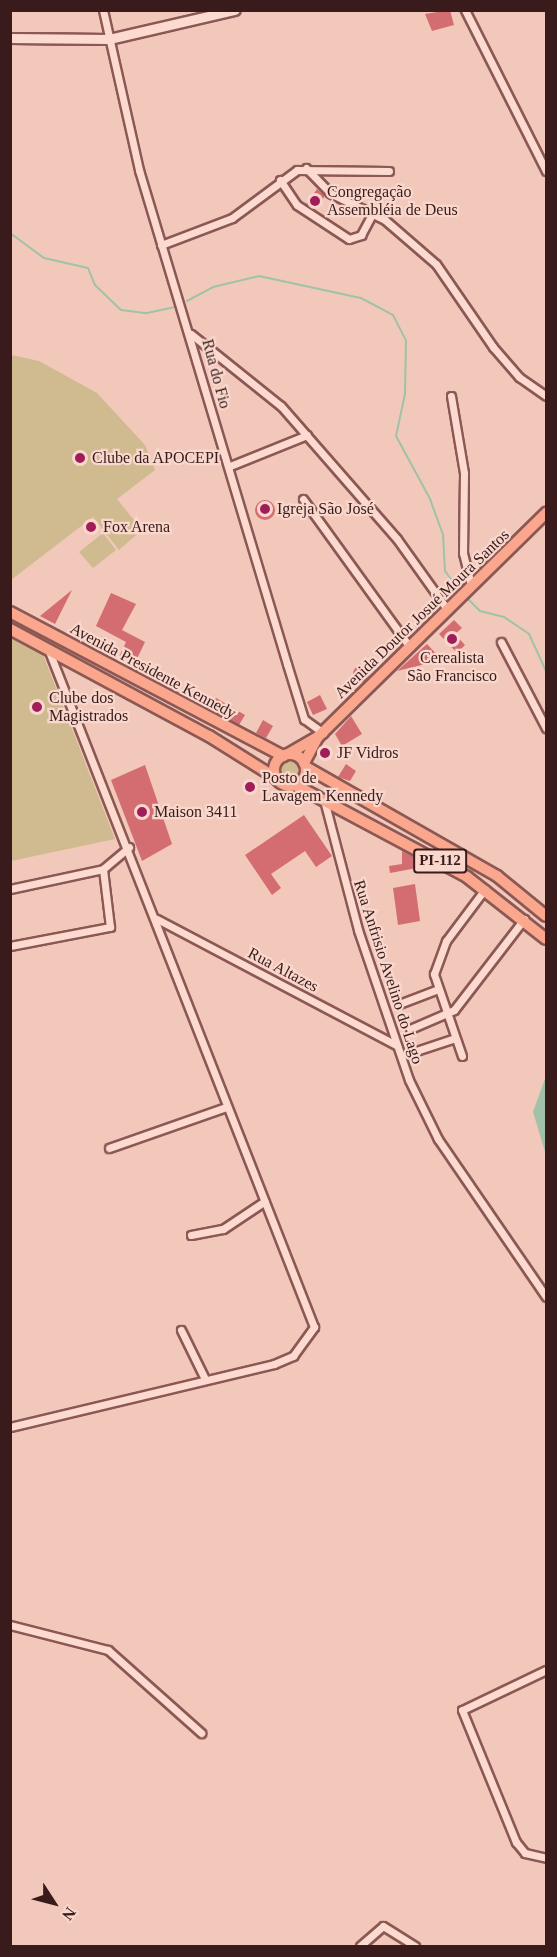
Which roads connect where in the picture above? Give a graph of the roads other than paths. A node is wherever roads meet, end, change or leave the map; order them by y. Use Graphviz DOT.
graph roads {
  1 [pos="103,10"];
  2 [pos="235,10"];
  3 [pos="465,10"];
  4 [pos="10,38"];
  5 [pos="110,39"];
  6 [pos="306,168"];
  7 [pos="389,171"];
  8 [pos="546,171"];
  9 [pos="280,180"];
  10 [pos="372,214"];
  11 [pos="161,245"];
  12 [pos="191,334"];
  13 [pos="450,396"];
  14 [pos="546,396"];
  15 [pos="307,435"];
  16 [pos="230,466"];
  17 [pos="303,499"];
  18 [pos="546,513"];
  19 [pos="471,586"];
  20 [pos="447,609"];
  21 [pos="10,612"];
  22 [pos="10,629"];
  23 [pos="501,642"];
  24 [pos="409,646"];
  25 [pos="48,648"];
  26 [pos="97,658"];
  27 [pos="89,672"];
  28 [pos="546,728"];
  29 [pos="320,735"];
  30 [pos="285,755"];
  31 [pos="305,765"];
  32 [pos="276,778"];
  33 [pos="296,785"];
  34 [pos="323,797"];
  35 [pos="129,847"];
  36 [pos="103,869"];
  37 [pos="10,888"];
  38 [pos="485,889"];
  39 [pos="546,916"];
  40 [pos="525,919"];
  41 [pos="157,920"];
  42 [pos="546,939"];
  43 [pos="10,946"];
  44 [pos="436,990"];
  45 [pos="399,1004"];
  46 [pos="445,1015"];
  47 [pos="410,1029"];
  48 [pos="455,1038"];
  49 [pos="396,1045"];
  50 [pos="416,1051"];
  51 [pos="462,1056"];
  52 [pos="226,1107"];
  53 [pos="109,1148"];
  54 [pos="265,1202"];
  55 [pos="191,1235"];
  56 [pos="546,1297"];
  57 [pos="181,1330"];
  58 [pos="205,1379"];
  59 [pos="10,1427"];
  60 [pos="10,1625"];
  61 [pos="546,1670"];
  62 [pos="201,1734"];
  63 [pos="546,1858"];
  64 [pos="360,1947"];
  65 [pos="415,1947"];
  1 -- 5 [label="street, Rua do Fio"];
  2 -- 5 [label="street"];
  3 -- 8 [label="street"];
  4 -- 5 [label="street"];
  5 -- 11 [label="street, Rua do Fio"];
  6 -- 7 [label="street"];
  6 -- 9 [label="street"];
  6 -- 10 [label="street"];
  9 -- 10 [label="street"];
  9 -- 11 [label="street"];
  10 -- 14 [label="street"];
  11 -- 12 [label="street, Rua do Fio"];
  12 -- 15 [label="street"];
  12 -- 16 [label="street, Rua do Fio"];
  13 -- 19 [label="street"];
  15 -- 16 [label="street"];
  15 -- 20 [label="street"];
  16 -- 29 [label="street, Rua do Fio"];
  17 -- 24 [label="street"];
  18 -- 19 [label="main road, Avenida Doutor Josué Moura Santos"];
  19 -- 20 [label="main road, Avenida Doutor Josué Moura Santos"];
  20 -- 24 [label="main road, Avenida Doutor Josué Moura Santos"];
  21 -- 26 [label="main road, Avenida Presidente Kennedy / PI-112"];
  22 -- 25 [label="main road, Avenida Presidente Kennedy / PI-112"];
  23 -- 28 [label="street"];
  24 -- 29 [label="main road, Avenida Doutor Josué Moura Santos"];
  25 -- 27 [label="main road, Avenida Presidente Kennedy / PI-112"];
  25 -- 35 [label="street"];
  26 -- 27 [label="main road"];
  26 -- 30 [label="main road, Avenida Presidente Kennedy / PI-112"];
  27 -- 32 [label="main road, Avenida Presidente Kennedy / PI-112"];
  29 -- 30 [label="main road"];
  29 -- 31 [label="main road"];
  30 -- 31 [label="main road, Avenida Presidente Kennedy / PI-112"];
  30 -- 32 [label="main road"];
  31 -- 33 [label="main road"];
  31 -- 39 [label="main road, Avenida Presidente Kennedy / PI-112"];
  32 -- 33 [label="main road, Avenida Presidente Kennedy / PI-112"];
  33 -- 34 [label="main road, Avenida Presidente Kennedy / PI-112"];
  34 -- 38 [label="main road, Avenida Presidente Kennedy / PI-112"];
  34 -- 49 [label="street, Rua Anfrisio Avelino do Lago"];
  35 -- 36 [label="street"];
  35 -- 41 [label="street"];
  36 -- 37 [label="street"];
  36 -- 43 [label="street"];
  38 -- 40 [label="main road, Avenida Presidente Kennedy / PI-112"];
  38 -- 44 [label="street"];
  40 -- 42 [label="main road, Avenida Presidente Kennedy / PI-112"];
  40 -- 46 [label="street"];
  41 -- 49 [label="street, Rua Altazes"];
  41 -- 52 [label="street"];
  44 -- 45 [label="street"];
  44 -- 46 [label="street"];
  46 -- 47 [label="street"];
  46 -- 48 [label="street"];
  48 -- 50 [label="street"];
  48 -- 51 [label="street"];
  49 -- 56 [label="street, Rua Anfrisio Avelino do Lago"];
  52 -- 53 [label="street"];
  52 -- 54 [label="street"];
  54 -- 55 [label="street"];
  54 -- 58 [label="street"];
  57 -- 58 [label="street"];
  58 -- 59 [label="street"];
  60 -- 62 [label="street"];
  61 -- 63 [label="street"];
  64 -- 65 [label="street"];
}
